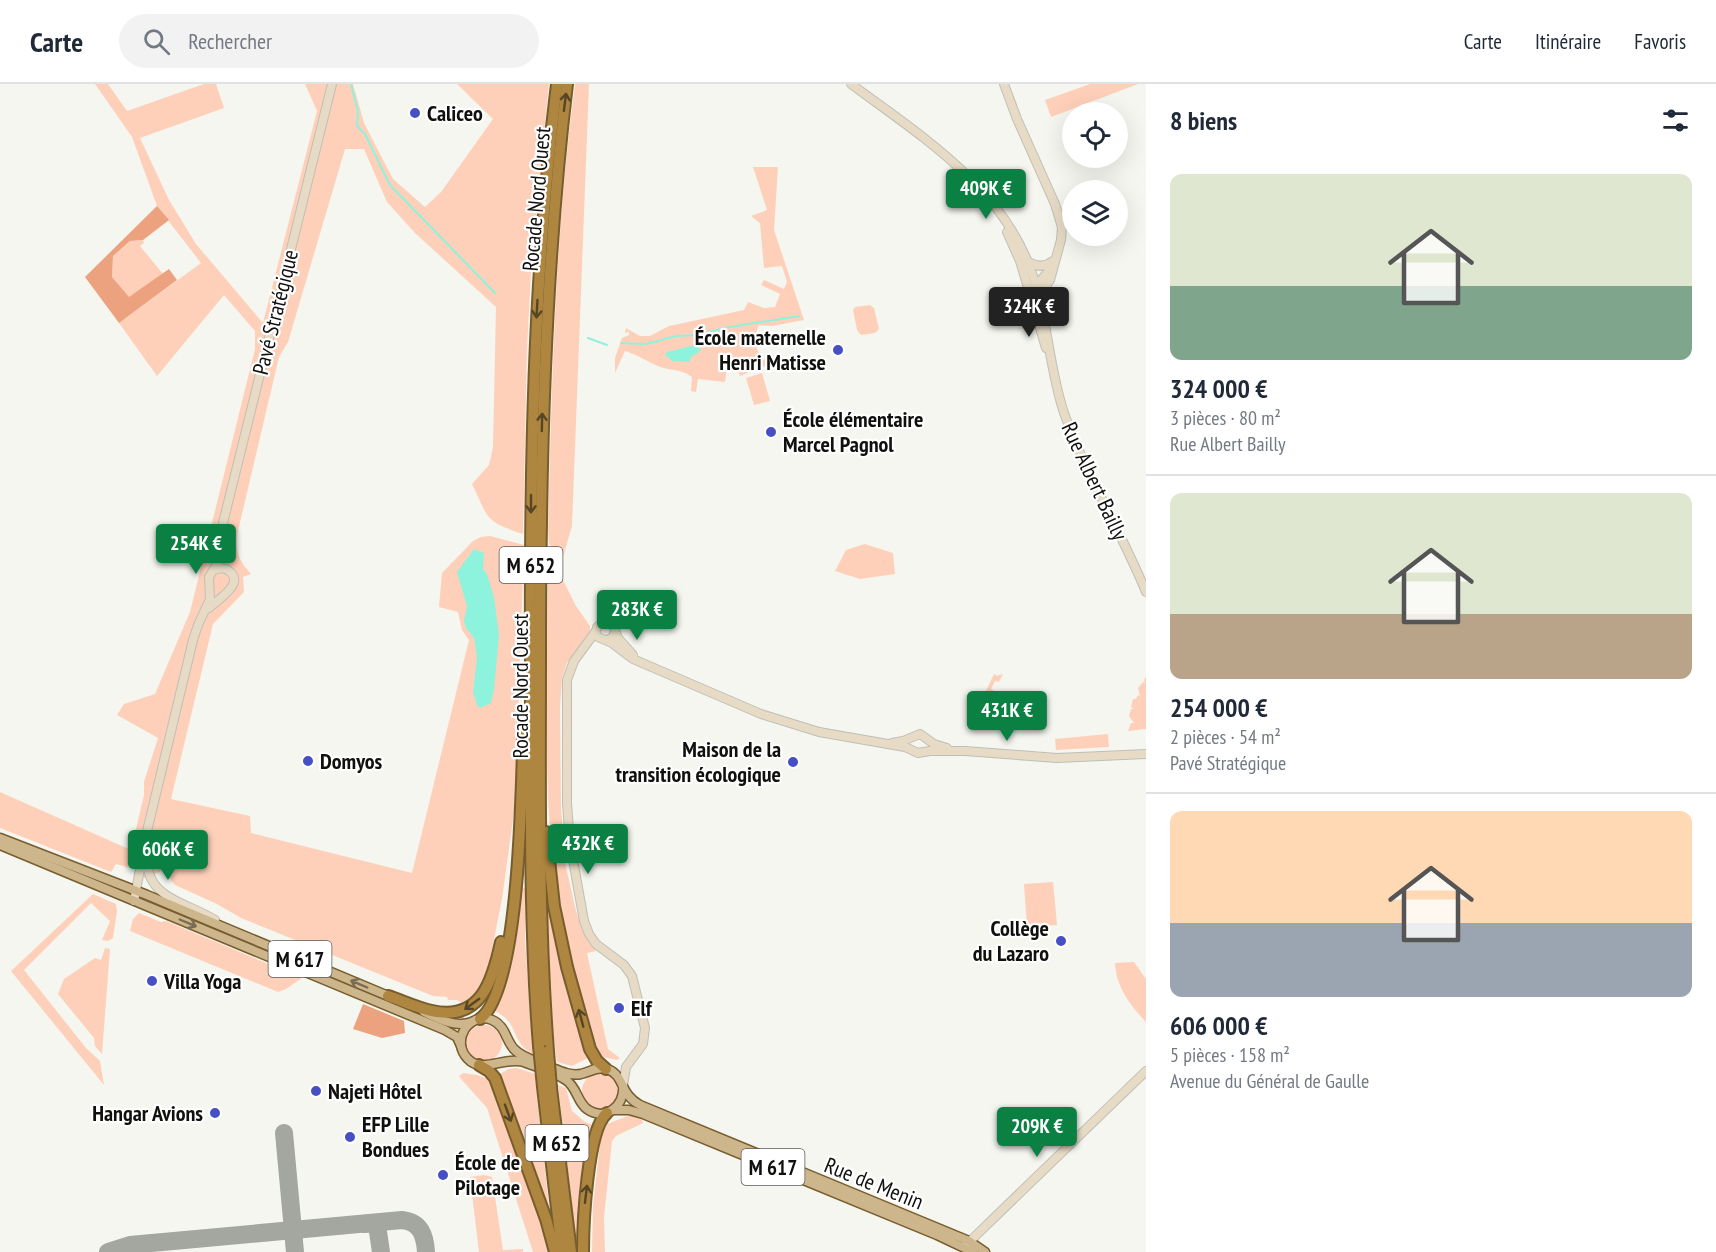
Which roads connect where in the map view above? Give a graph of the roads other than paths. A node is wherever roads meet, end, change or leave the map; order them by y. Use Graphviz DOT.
graph roads {
  1 [pos="332,84"];
  2 [pos="557,84"];
  3 [pos="567,84"];
  4 [pos="850,84"];
  5 [pos="1004,84"];
  6 [pos="986,196"];
  7 [pos="1058,251"];
  8 [pos="1026,260"];
  9 [pos="1054,260"];
  10 [pos="1036,286"];
  11 [pos="1028,291"];
  12 [pos="1035,300"];
  13 [pos="220,540"];
  14 [pos="531,555"];
  15 [pos="214,570"];
  16 [pos="229,571"];
  17 [pos="210,587"];
  18 [pos="1146,592"];
  19 [pos="227,593"];
  20 [pos="200,619"];
  21 [pos="615,631"];
  22 [pos="596,632"];
  23 [pos="606,640"];
  24 [pos="579,654"];
  25 [pos="643,663"];
  26 [pos="911,739"];
  27 [pos="927,739"];
  28 [pos="873,742"];
  29 [pos="913,751"];
  30 [pos="964,751"];
  31 [pos="924,752"];
  32 [pos="1146,754"];
  33 [pos="540,771"];
  34 [pos="521,787"];
  35 [pos="152,807"];
  36 [pos="0,838"];
  37 [pos="0,845"];
  38 [pos="133,889"];
  39 [pos="130,899"];
  40 [pos="226,928"];
  41 [pos="388,996"];
  42 [pos="476,1021"];
  43 [pos="506,1036"];
  44 [pos="461,1046"];
  45 [pos="544,1048"];
  46 [pos="634,1056"];
  47 [pos="495,1062"];
  48 [pos="479,1065"];
  49 [pos="606,1069"];
  50 [pos="590,1071"];
  51 [pos="1146,1071"];
  52 [pos="623,1086"];
  53 [pos="547,1088"];
  54 [pos="579,1098"];
  55 [pos="610,1111"];
  56 [pos="827,1186"];
  57 [pos="969,1247"];
  58 [pos="555,1252"];
  59 [pos="562,1252"];
  60 [pos="570,1252"];
  61 [pos="583,1252"];
  62 [pos="985,1252"];
  1 -- 13 [label="street, Pavé Stratégique"];
  2 -- 14 [label="highway, Rocade Nord Ouest / M 652, one-way"];
  33 -- 3 [label="highway, Rocade Nord Ouest / M 652, one-way"];
  4 -- 6 [label="street, Rue Albert Bailly"];
  5 -- 7 [label="street"];
  6 -- 8 [label="street, Rue Albert Bailly"];
  6 -- 11 [label="street, Rue Albert Bailly"];
  7 -- 9 [label="street"];
  7 -- 12 [label="street"];
  8 -- 9 [label="street"];
  8 -- 10 [label="street, Rue Albert Bailly"];
  9 -- 10 [label="street"];
  10 -- 11 [label="street"];
  10 -- 12 [label="street, Rue Albert Bailly"];
  11 -- 12 [label="street, Rue Albert Bailly"];
  12 -- 18 [label="street, Rue Albert Bailly"];
  13 -- 15 [label="street, Pavé Stratégique"];
  13 -- 16 [label="street, Pavé Stratégique"];
  14 -- 34 [label="highway"];
  14 -- 45 [label="highway, Rocade Nord Ouest / M 652"];
  15 -- 16 [label="street"];
  15 -- 17 [label="street"];
  16 -- 19 [label="street"];
  17 -- 19 [label="street"];
  17 -- 20 [label="street"];
  19 -- 20 [label="street"];
  20 -- 35 [label="street"];
  21 -- 22 [label="street"];
  21 -- 23 [label="street"];
  21 -- 25 [label="street"];
  22 -- 23 [label="street"];
  22 -- 24 [label="street"];
  23 -- 24 [label="street"];
  23 -- 25 [label="street"];
  24 -- 46 [label="street"];
  25 -- 28 [label="street"];
  26 -- 27 [label="street"];
  26 -- 28 [label="street"];
  26 -- 29 [label="street"];
  27 -- 30 [label="street"];
  27 -- 31 [label="street"];
  28 -- 29 [label="street"];
  29 -- 31 [label="street"];
  30 -- 31 [label="street"];
  30 -- 32 [label="street"];
  33 -- 45 [label="highway, Rocade Nord Ouest / M 652"];
  49 -- 33 [label="highway, one-way"];
  34 -- 41 [label="highway, one-way"];
  34 -- 42 [label="highway"];
  35 -- 38 [label="street"];
  35 -- 40 [label="street"];
  36 -- 38 [label="main road, M 617"];
  37 -- 39 [label="main road, M 617"];
  38 -- 39 [label="street"];
  38 -- 40 [label="main road, M 617"];
  39 -- 44 [label="main road, M 617, one-way"];
  41 -- 40 [label="main road, M 617, one-way"];
  41 -- 42 [label="main road, M 617"];
  42 -- 43 [label="main road"];
  42 -- 44 [label="main road"];
  43 -- 47 [label="main road"];
  43 -- 50 [label="main road"];
  44 -- 48 [label="main road"];
  45 -- 53 [label="highway, Rocade Nord Ouest / M 652, bridge"];
  46 -- 49 [label="street"];
  46 -- 52 [label="street"];
  47 -- 48 [label="main road"];
  47 -- 54 [label="main road"];
  48 -- 58 [label="highway, one-way"];
  49 -- 50 [label="main road"];
  49 -- 52 [label="main road"];
  50 -- 54 [label="main road"];
  51 -- 57 [label="street"];
  52 -- 55 [label="main road"];
  52 -- 56 [label="main road, Rue de Menin / M 617"];
  53 -- 59 [label="highway, Rocade Nord Ouest / M 652"];
  53 -- 60 [label="highway, Rocade Nord Ouest / M 652"];
  54 -- 55 [label="main road"];
  55 -- 56 [label="main road, Rue de Menin / M 617"];
  61 -- 55 [label="highway, one-way"];
  56 -- 57 [label="main road, Rue de Menin / M 617"];
  57 -- 62 [label="main road, Rue de Menin / M 617"];
}
